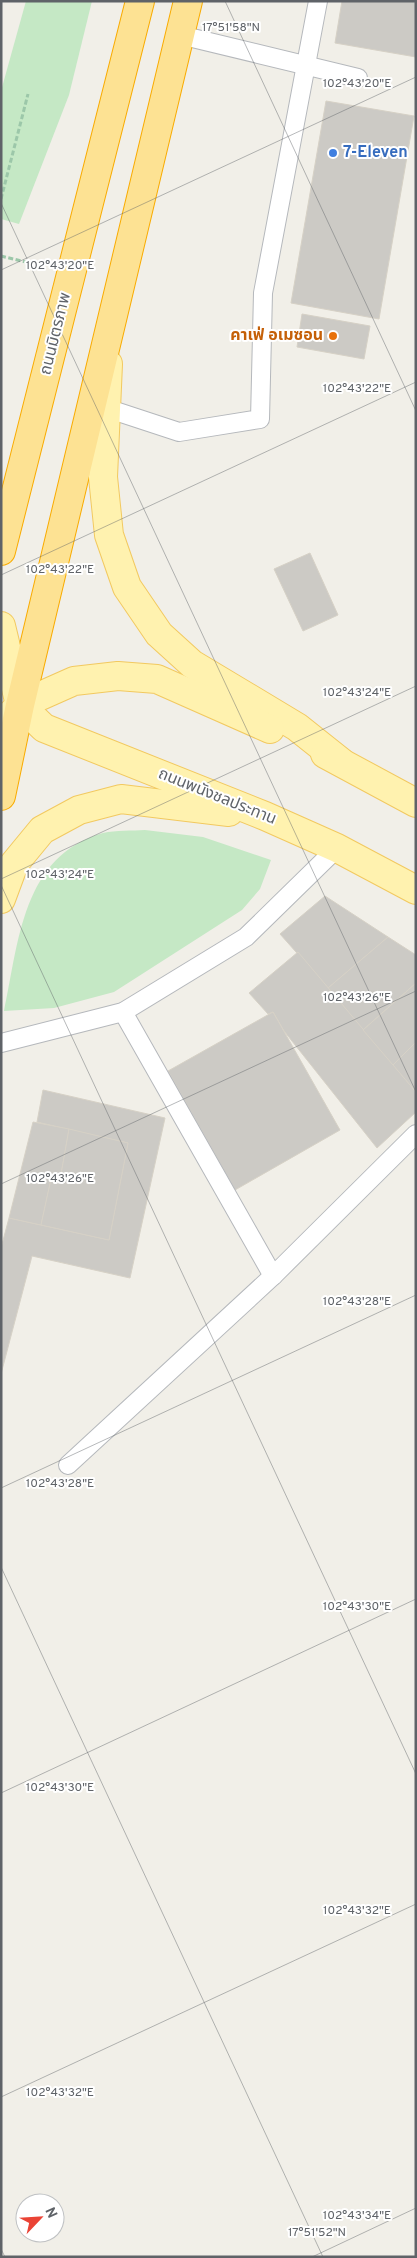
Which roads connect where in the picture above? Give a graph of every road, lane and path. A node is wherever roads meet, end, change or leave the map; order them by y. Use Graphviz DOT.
graph roads {
  1 [pos="140,1"];
  2 [pos="188,1"];
  3 [pos="318,1"];
  4 [pos="180,35"];
  5 [pos="306,66"];
  6 [pos="358,78"];
  7 [pos="28,94"];
  8 [pos="1,199"];
  9 [pos="1,256"];
  10 [pos="71,273"];
  11 [pos="110,330"];
  12 [pos="106,408"];
  13 [pos="1,551"];
  14 [pos="1,626"];
  15 [pos="20,705"];
  16 [pos="1,725"];
  17 [pos="341,762"];
  18 [pos="1,796"];
  19 [pos="416,803"];
  20 [pos="265,816"];
  21 [pos="338,848"];
  22 [pos="416,890"];
  23 [pos="1,898"];
  24 [pos="123,1012"];
  25 [pos="1,1043"];
  26 [pos="416,1134"];
  27 [pos="273,1276"];
  28 [pos="68,1465"];
  1 -- 10 [label="highway, ถนนมิตรภาพ"];
  2 -- 4 [label="highway"];
  3 -- 5 [label="lane"];
  4 -- 5 [label="lane"];
  4 -- 11 [label="highway"];
  5 -- 6 [label="lane"];
  5 -- 12 [label="lane"];
  7 -- 8 [label="path"];
  9 -- 10 [label="path"];
  10 -- 13 [label="highway, ถนนมิตรภาพ"];
  11 -- 12 [label="main road"];
  11 -- 15 [label="highway"];
  12 -- 17 [label="main road"];
  14 -- 15 [label="main road"];
  15 -- 16 [label="main road"];
  15 -- 17 [label="main road"];
  15 -- 18 [label="highway"];
  15 -- 20 [label="main road, ถนนพนังชลประทาน"];
  17 -- 19 [label="main road"];
  20 -- 21 [label="main road, ถนนพนังชลประทาน"];
  20 -- 23 [label="main road"];
  21 -- 22 [label="main road, ถนนพนังชลประทาน"];
  21 -- 24 [label="lane"];
  24 -- 25 [label="lane"];
  24 -- 27 [label="lane"];
  26 -- 27 [label="lane"];
  27 -- 28 [label="lane"];
}
